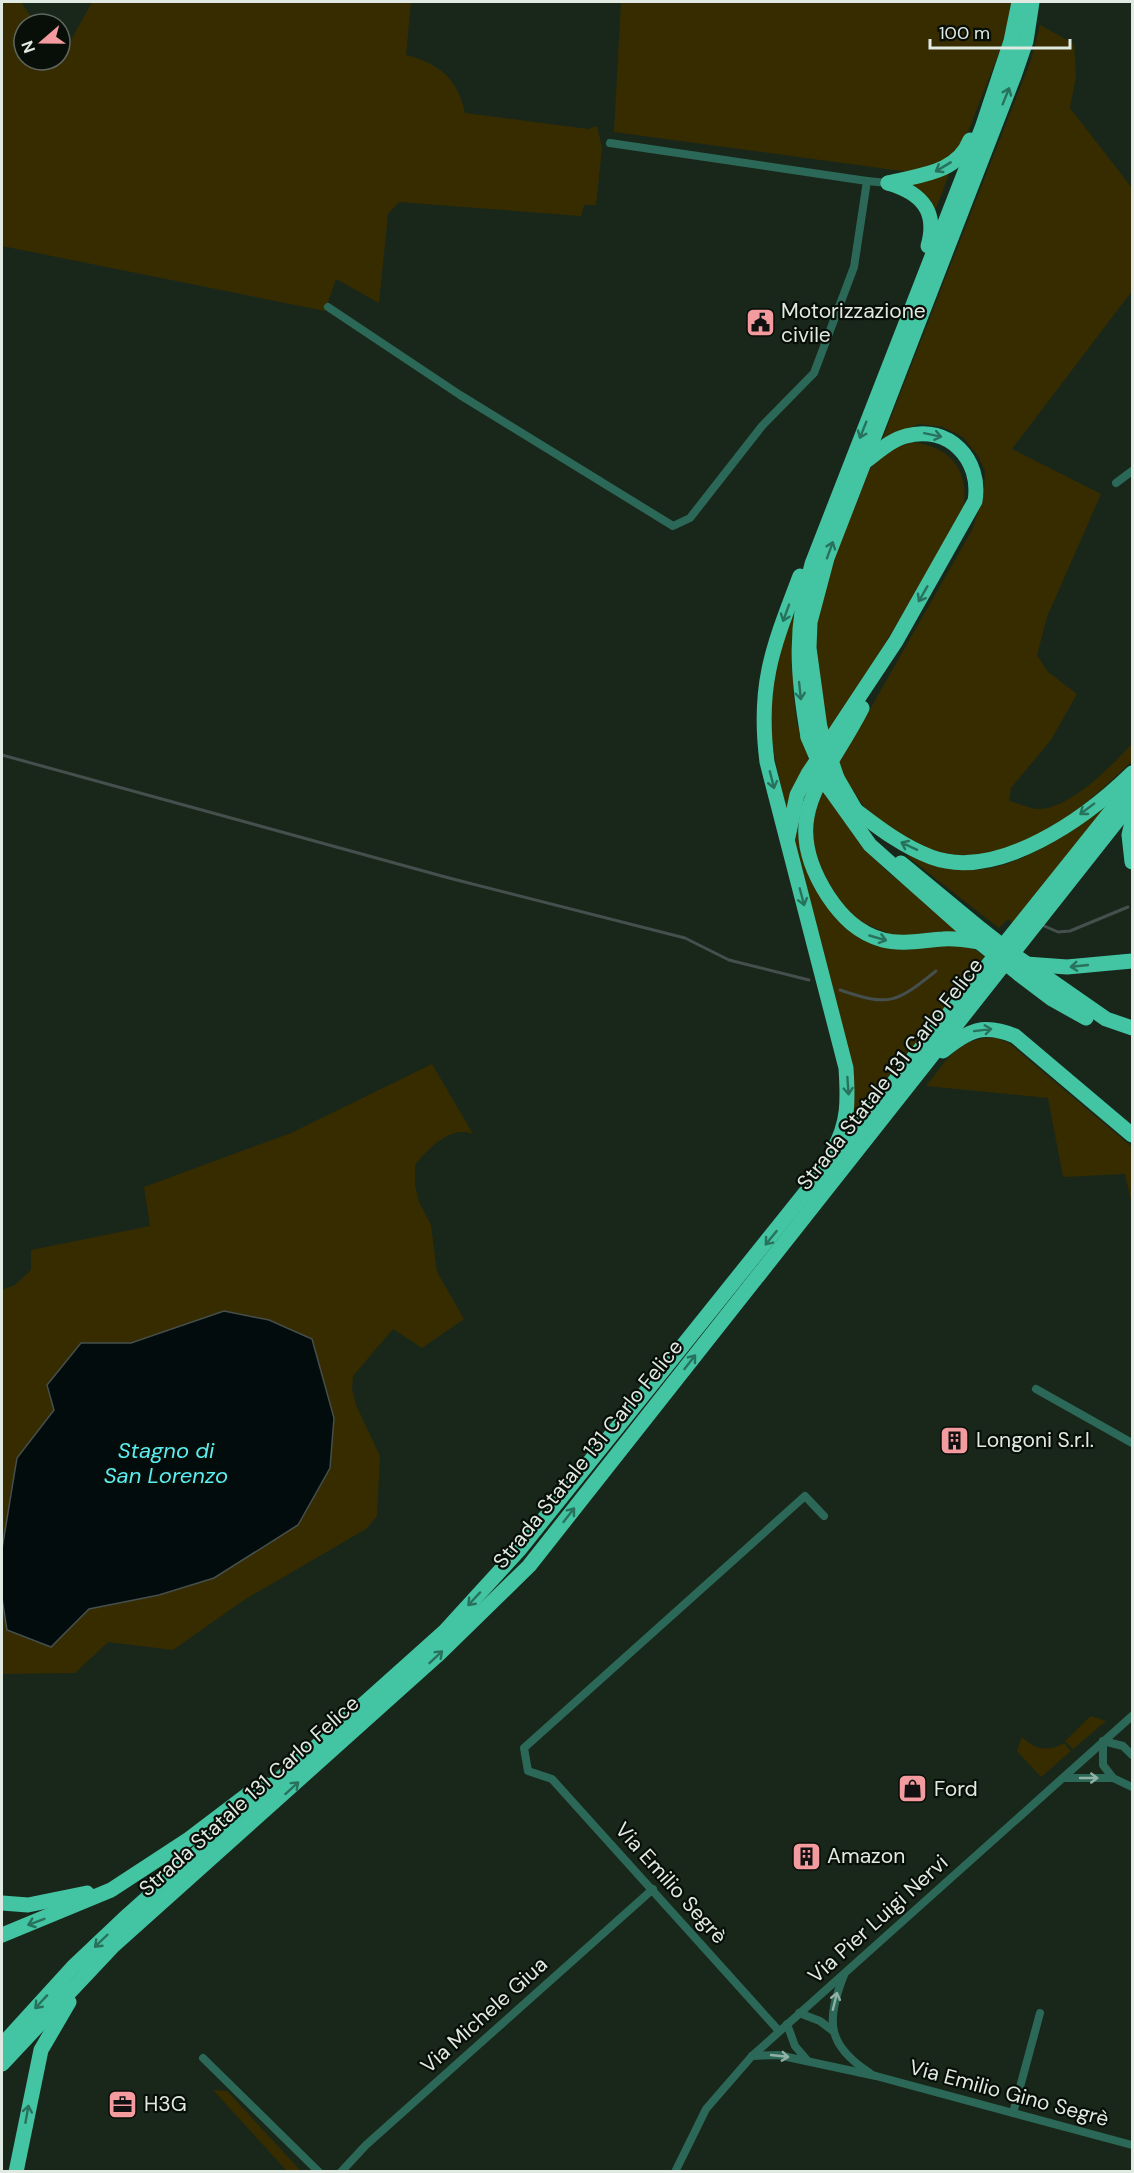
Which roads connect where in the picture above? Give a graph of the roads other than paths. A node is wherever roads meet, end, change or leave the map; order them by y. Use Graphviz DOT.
graph roads {
  1 [pos="1019,2"];
  2 [pos="1032,2"];
  3 [pos="1042,2"];
  4 [pos="1026,41"];
  5 [pos="982,128"];
  6 [pos="610,143"];
  7 [pos="867,181"];
  8 [pos="888,183"];
  9 [pos="931,258"];
  10 [pos="328,307"];
  11 [pos="863,463"];
  12 [pos="1132,471"];
  13 [pos="1116,483"];
  14 [pos="827,522"];
  15 [pos="896,642"];
  16 [pos="814,733"];
  17 [pos="1132,772"];
  18 [pos="833,784"];
  19 [pos="1132,785"];
  20 [pos="1132,802"];
  21 [pos="854,809"];
  22 [pos="1132,822"];
  23 [pos="787,840"];
  24 [pos="1132,862"];
  25 [pos="980,936"];
  26 [pos="1132,961"];
  27 [pos="1019,964"];
  28 [pos="1132,1028"];
  29 [pos="1132,1036"];
  30 [pos="918,1072"];
  31 [pos="1132,1135"];
  32 [pos="808,1192"];
  33 [pos="1036,1389"];
  34 [pos="1132,1443"];
  35 [pos="824,1516"];
  36 [pos="1132,1716"];
  37 [pos="1103,1741"];
  38 [pos="1132,1755"];
  39 [pos="286,1774"];
  40 [pos="1064,1778"];
  41 [pos="1113,1778"];
  42 [pos="1132,1787"];
  43 [pos="269,1808"];
  44 [pos="127,1878"];
  45 [pos="653,1889"];
  46 [pos="2,1902"];
  47 [pos="2,1935"];
  48 [pos="845,1972"];
  49 [pos="799,2013"];
  50 [pos="1040,2013"];
  51 [pos="787,2024"];
  52 [pos="779,2031"];
  53 [pos="833,2031"];
  54 [pos="6,2050"];
  55 [pos="752,2056"];
  56 [pos="203,2058"];
  57 [pos="807,2060"];
  58 [pos="876,2076"];
  59 [pos="1014,2113"];
  60 [pos="1132,2145"];
  61 [pos="16,2172"];
  62 [pos="319,2172"];
  63 [pos="341,2172"];
  64 [pos="675,2172"];
  1 -- 5 [label="highway"];
  2 -- 4 [label="highway"];
  3 -- 4 [label="highway"];
  11 -- 4 [label="highway, one-way"];
  5 -- 8 [label="highway, one-way"];
  5 -- 9 [label="highway"];
  6 -- 7 [label="street"];
  7 -- 8 [label="street"];
  7 -- 10 [label="street"];
  8 -- 9 [label="highway"];
  9 -- 14 [label="highway, one-way"];
  11 -- 15 [label="highway, one-way"];
  16 -- 11 [label="highway, one-way"];
  12 -- 13 [label="street"];
  14 -- 16 [label="highway, one-way"];
  14 -- 23 [label="highway, one-way"];
  15 -- 23 [label="highway"];
  15 -- 25 [label="highway, one-way"];
  16 -- 18 [label="highway, bridge"];
  17 -- 21 [label="highway, one-way"];
  18 -- 21 [label="highway"];
  18 -- 25 [label="highway"];
  19 -- 32 [label="highway, Strada Statale 131 Carlo Felice"];
  20 -- 30 [label="highway, Strada Statale 131 Carlo Felice"];
  21 -- 25 [label="highway"];
  22 -- 24 [label="highway"];
  23 -- 32 [label="highway, one-way"];
  25 -- 27 [label="highway, bridge"];
  26 -- 27 [label="highway, one-way"];
  27 -- 28 [label="highway"];
  27 -- 29 [label="highway"];
  30 -- 31 [label="highway, one-way"];
  43 -- 30 [label="highway, Strada Statale 131 Carlo Felice, one-way"];
  32 -- 39 [label="highway, Strada Statale 131 Carlo Felice, one-way"];
  33 -- 34 [label="street"];
  35 -- 45 [label="street, Via Emilio Segrè"];
  36 -- 37 [label="street, Via Pier Luigi Nervi"];
  37 -- 38 [label="street"];
  37 -- 40 [label="street, Via Pier Luigi Nervi"];
  37 -- 41 [label="street"];
  39 -- 44 [label="highway"];
  39 -- 54 [label="highway, Strada Statale 131 Carlo Felice, one-way"];
  40 -- 41 [label="street, one-way"];
  40 -- 48 [label="street, Via Pier Luigi Nervi"];
  41 -- 42 [label="street"];
  43 -- 54 [label="highway, Strada Statale 131 Carlo Felice"];
  61 -- 43 [label="highway, one-way"];
  44 -- 46 [label="highway"];
  44 -- 47 [label="highway, one-way"];
  45 -- 52 [label="street, Via Emilio Segrè"];
  45 -- 63 [label="street, Via Michele Giua"];
  48 -- 49 [label="street, Via Pier Luigi Nervi"];
  53 -- 48 [label="street, one-way"];
  49 -- 51 [label="street, Via Pier Luigi Nervi"];
  49 -- 53 [label="street"];
  50 -- 59 [label="street"];
  51 -- 52 [label="street, Via Pier Luigi Nervi"];
  51 -- 57 [label="street"];
  52 -- 55 [label="street, Via Pier Luigi Nervi"];
  53 -- 58 [label="street"];
  55 -- 57 [label="street, one-way"];
  55 -- 64 [label="street, Via Pier Luigi Nervi"];
  56 -- 62 [label="street"];
  57 -- 58 [label="street"];
  58 -- 59 [label="street, Via Emilio Gino Segrè"];
  59 -- 60 [label="street, Via Emilio Gino Segrè"];
}
